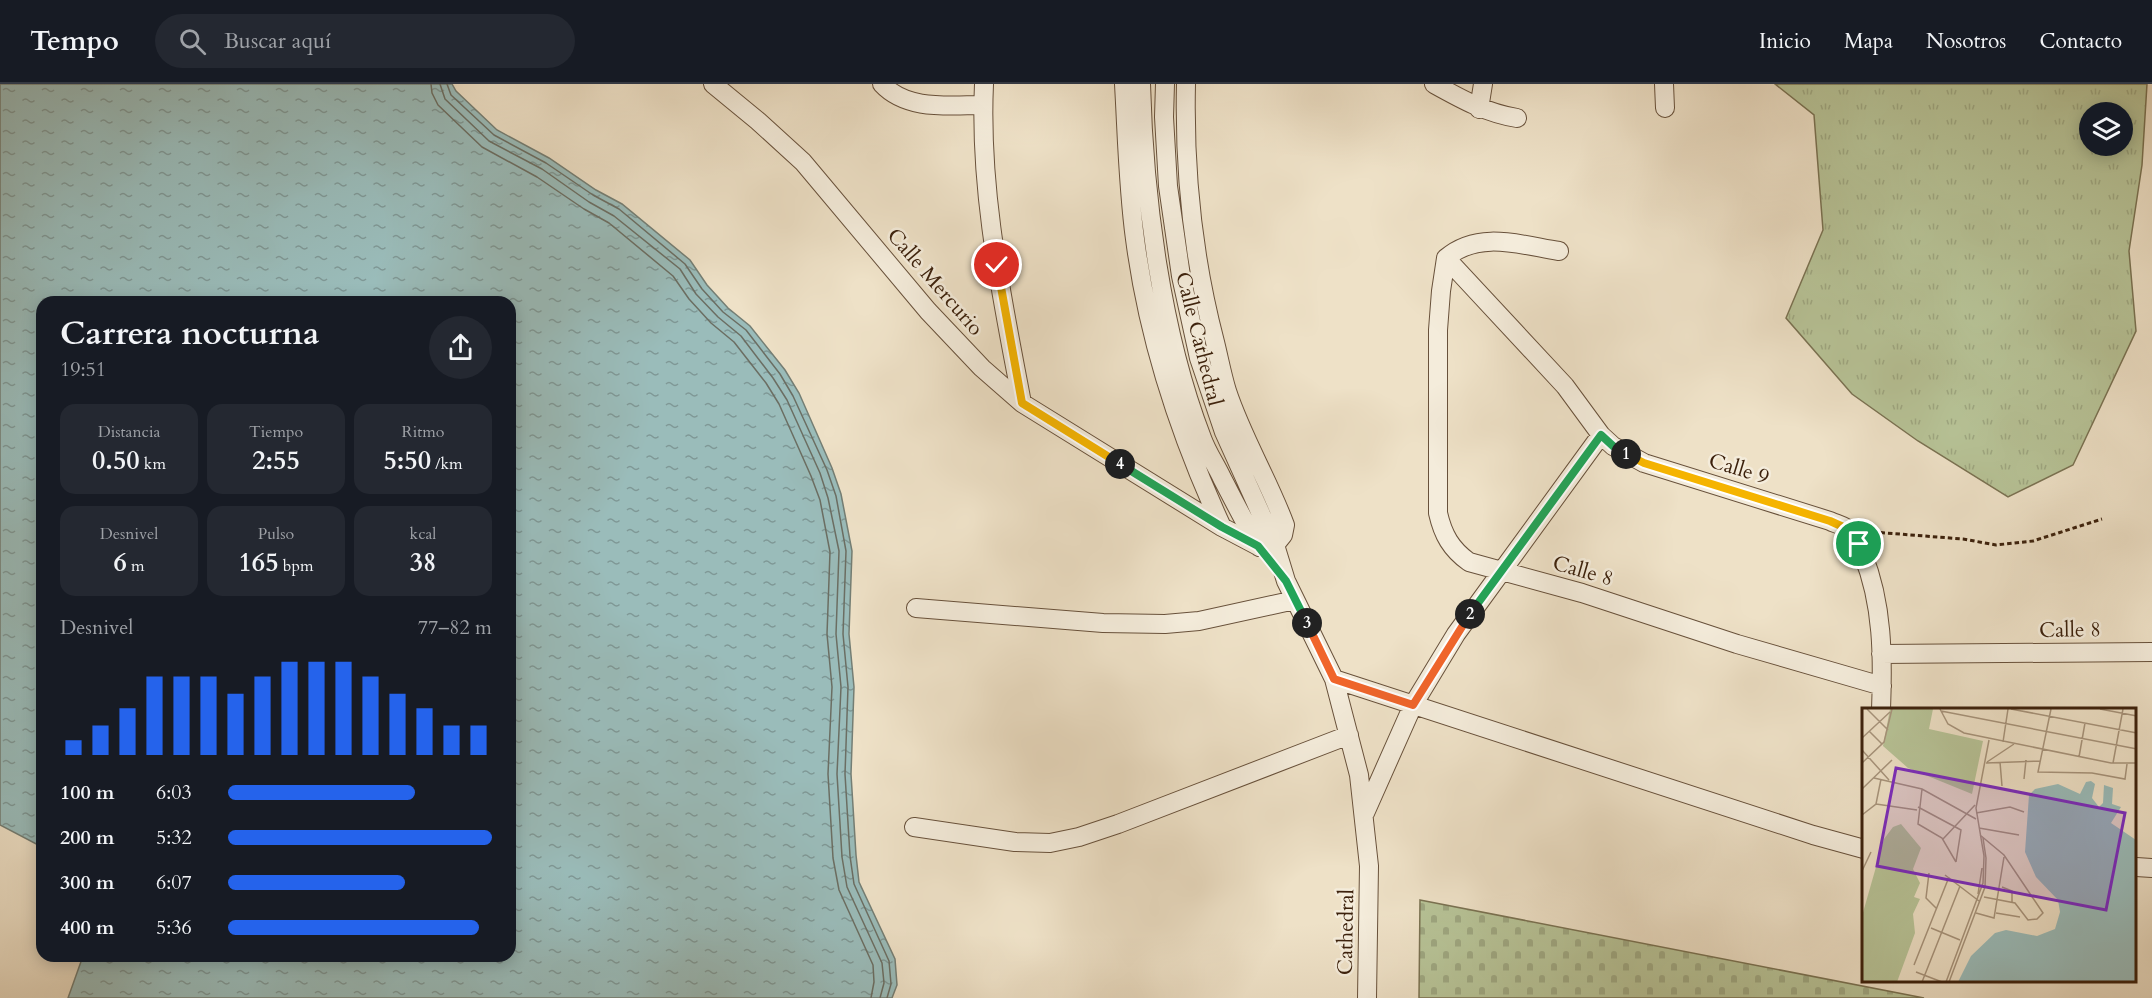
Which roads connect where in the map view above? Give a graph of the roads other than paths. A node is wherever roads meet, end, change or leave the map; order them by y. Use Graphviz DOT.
graph roads {
  1 [pos="713,84"];
  2 [pos="882,84"];
  3 [pos="984,84"];
  4 [pos="1124,84"];
  5 [pos="1141,84"];
  6 [pos="1165,84"];
  7 [pos="1186,84"];
  8 [pos="1434,84"];
  9 [pos="1483,84"];
  10 [pos="1664,84"];
  11 [pos="983,105"];
  12 [pos="1665,108"];
  13 [pos="1479,109"];
  14 [pos="1517,118"];
  15 [pos="1559,251"];
  16 [pos="1446,258"];
  17 [pos="1022,403"];
  18 [pos="1601,435"];
  19 [pos="1222,527"];
  20 [pos="1266,545"];
  21 [pos="1501,572"];
  22 [pos="1295,600"];
  23 [pos="916,608"];
  24 [pos="2152,652"];
  25 [pos="1881,654"];
  26 [pos="1334,679"];
  27 [pos="1882,686"];
  28 [pos="1413,705"];
  29 [pos="1881,708"];
  30 [pos="1349,735"];
  31 [pos="1364,814"];
  32 [pos="914,827"];
  33 [pos="1862,848"];
  34 [pos="1369,866"];
  35 [pos="2137,867"];
  36 [pos="2152,868"];
  37 [pos="1366,998"];
  1 -- 17 [label="street, Calle Mercurio"];
  2 -- 11 [label="street"];
  3 -- 11 [label="street"];
  4 -- 19 [label="street"];
  5 -- 20 [label="street, Calle Cathedral"];
  6 -- 20 [label="street, Calle Cathedral"];
  7 -- 20 [label="street"];
  8 -- 13 [label="street"];
  9 -- 13 [label="street"];
  10 -- 12 [label="street"];
  11 -- 17 [label="street"];
  13 -- 14 [label="street"];
  15 -- 16 [label="street"];
  16 -- 18 [label="street, Calle 9"];
  16 -- 21 [label="street, Calle 8"];
  17 -- 19 [label="street, Calle Mercurio"];
  18 -- 21 [label="street"];
  18 -- 25 [label="street, Calle 9"];
  19 -- 20 [label="street, Calle Mercurio"];
  20 -- 22 [label="street, Calle Cathedral"];
  21 -- 27 [label="street, Calle 8"];
  21 -- 28 [label="street"];
  22 -- 23 [label="street"];
  22 -- 26 [label="street, Calle Cathedral"];
  24 -- 25 [label="street, Calle 8"];
  25 -- 27 [label="street"];
  26 -- 28 [label="street"];
  26 -- 30 [label="street, Calle Cathedral"];
  27 -- 29 [label="street"];
  28 -- 31 [label="street"];
  28 -- 33 [label="street"];
  30 -- 31 [label="street, Calle Cathedral"];
  30 -- 32 [label="street"];
  31 -- 34 [label="street, Calle Cathedral"];
  34 -- 37 [label="street, Cathedral"];
  35 -- 36 [label="street"];
}
